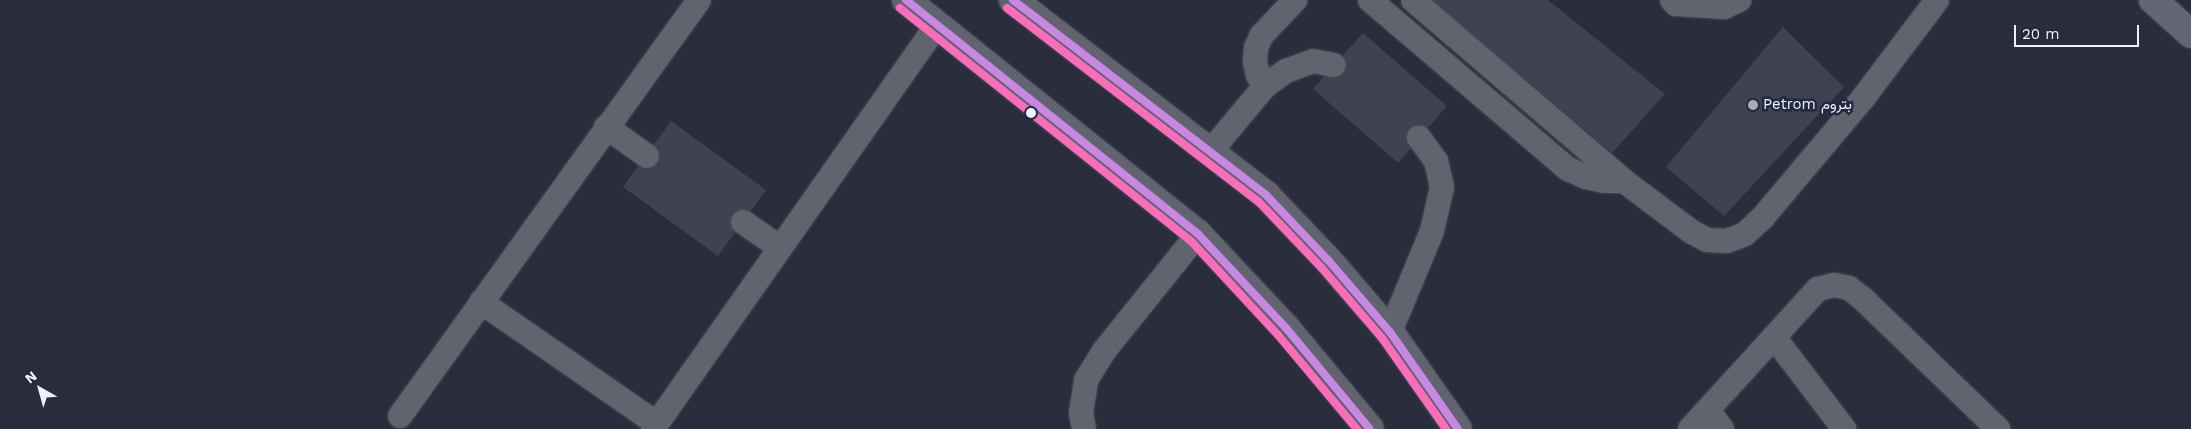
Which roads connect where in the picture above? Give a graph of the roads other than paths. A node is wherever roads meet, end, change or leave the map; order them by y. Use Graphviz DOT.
graph roads {
  1 [pos="699,0"];
  2 [pos="906,0"];
  3 [pos="1013,0"];
  4 [pos="1295,0"];
  5 [pos="1370,0"];
  6 [pos="1413,0"];
  7 [pos="1672,0"];
  8 [pos="1738,0"];
  9 [pos="1937,0"];
  10 [pos="2153,0"];
  11 [pos="937,25"];
  12 [pos="2191,34"];
  13 [pos="1334,65"];
  14 [pos="1265,86"];
  15 [pos="606,127"];
  16 [pos="1419,138"];
  17 [pos="1210,152"];
  18 [pos="647,156"];
  19 [pos="1624,181"];
  20 [pos="743,222"];
  21 [pos="1198,234"];
  22 [pos="779,247"];
  23 [pos="481,302"];
  24 [pos="1390,332"];
  25 [pos="1774,337"];
  26 [pos="1708,410"];
  27 [pos="400,416"];
  28 [pos="655,426"];
  29 [pos="1084,429"];
  30 [pos="1370,429"];
  31 [pos="1458,429"];
  32 [pos="1690,429"];
  33 [pos="1722,429"];
  34 [pos="1844,429"];
  35 [pos="1998,429"];
  1 -- 15 [label="lane"];
  2 -- 11 [label="main road"];
  3 -- 17 [label="main road"];
  4 -- 14 [label="lane"];
  5 -- 19 [label="lane"];
  6 -- 19 [label="lane"];
  7 -- 8 [label="lane"];
  9 -- 19 [label="lane"];
  10 -- 12 [label="highway"];
  11 -- 21 [label="main road"];
  11 -- 22 [label="lane"];
  13 -- 14 [label="lane"];
  14 -- 17 [label="lane"];
  15 -- 18 [label="lane"];
  15 -- 23 [label="lane"];
  16 -- 24 [label="lane"];
  17 -- 24 [label="main road"];
  20 -- 22 [label="lane"];
  21 -- 29 [label="lane"];
  21 -- 30 [label="main road"];
  22 -- 28 [label="lane"];
  23 -- 27 [label="lane"];
  23 -- 28 [label="lane"];
  24 -- 31 [label="main road"];
  25 -- 26 [label="lane"];
  25 -- 34 [label="lane"];
  25 -- 35 [label="lane"];
  26 -- 32 [label="lane"];
  26 -- 33 [label="lane"];
}
